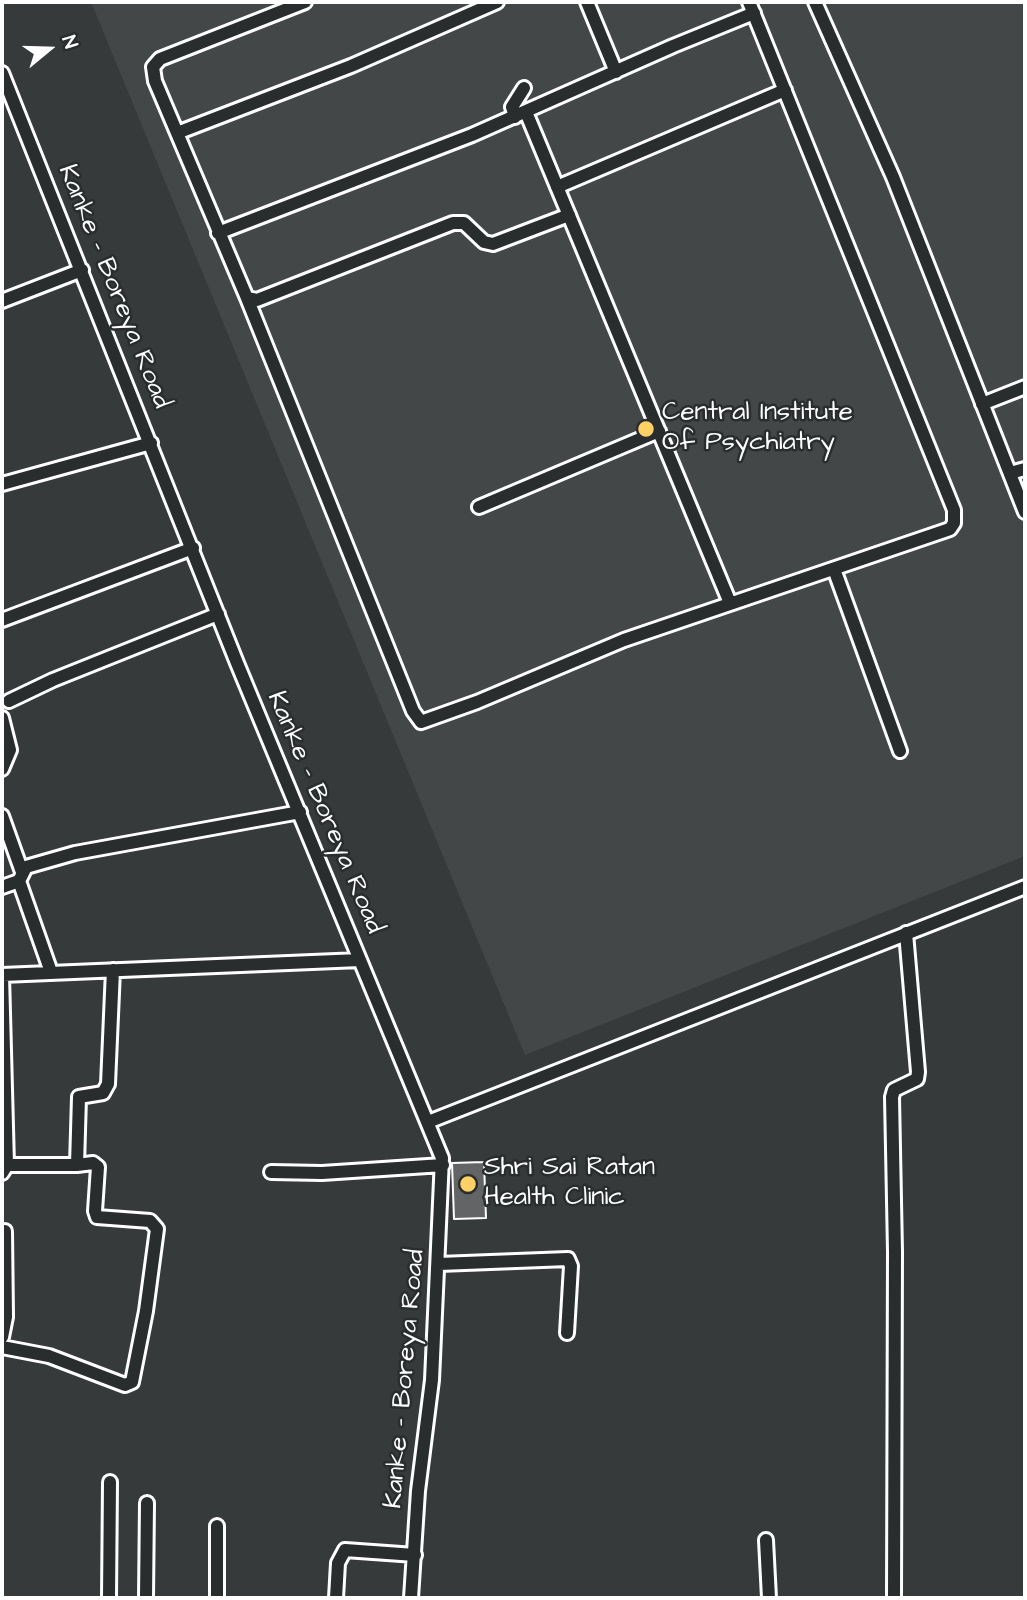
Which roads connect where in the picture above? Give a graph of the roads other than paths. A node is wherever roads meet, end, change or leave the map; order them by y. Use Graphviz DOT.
graph roads {
  1 [pos="305,2"];
  2 [pos="498,2"];
  3 [pos="587,2"];
  4 [pos="816,2"];
  5 [pos="752,8"];
  6 [pos="615,72"];
  7 [pos="2,74"];
  8 [pos="524,88"];
  9 [pos="785,90"];
  10 [pos="521,115"];
  11 [pos="177,133"];
  12 [pos="557,187"];
  13 [pos="569,215"];
  14 [pos="218,233"];
  15 [pos="82,270"];
  16 [pos="247,298"];
  17 [pos="2,301"];
  18 [pos="1025,387"];
  19 [pos="982,404"];
  20 [pos="659,431"];
  21 [pos="151,443"];
  22 [pos="1025,469"];
  23 [pos="1010,474"];
  24 [pos="2,484"];
  25 [pos="479,507"];
  26 [pos="1025,512"];
  27 [pos="193,548"];
  28 [pos="834,569"];
  29 [pos="730,603"];
  30 [pos="218,614"];
  31 [pos="2,620"];
  32 [pos="9,701"];
  33 [pos="2,718"];
  34 [pos="900,751"];
  35 [pos="2,769"];
  36 [pos="300,812"];
  37 [pos="2,816"];
  38 [pos="20,877"];
  39 [pos="2,887"];
  40 [pos="1025,887"];
  41 [pos="906,933"];
  42 [pos="360,960"];
  43 [pos="113,970"];
  44 [pos="51,972"];
  45 [pos="2,975"];
  46 [pos="428,1122"];
  47 [pos="77,1165"];
  48 [pos="443,1165"];
  49 [pos="5,1169"];
  50 [pos="271,1172"];
  51 [pos="5,1231"];
  52 [pos="439,1264"];
  53 [pos="567,1334"];
  54 [pos="2,1336"];
  55 [pos="2,1347"];
  56 [pos="110,1482"];
  57 [pos="147,1503"];
  58 [pos="217,1527"];
  59 [pos="766,1540"];
  60 [pos="415,1555"];
  61 [pos="109,1598"];
  62 [pos="146,1598"];
  63 [pos="217,1598"];
  64 [pos="336,1598"];
  65 [pos="411,1598"];
  66 [pos="769,1598"];
  67 [pos="894,1598"];
  1 -- 11 [label="street"];
  2 -- 11 [label="street"];
  3 -- 6 [label="street"];
  4 -- 19 [label="street"];
  5 -- 6 [label="street"];
  5 -- 9 [label="street"];
  6 -- 10 [label="street"];
  7 -- 15 [label="street, Kanke - Boreya Road"];
  8 -- 10 [label="street"];
  9 -- 12 [label="street"];
  9 -- 28 [label="street"];
  10 -- 12 [label="street"];
  10 -- 14 [label="street"];
  11 -- 14 [label="street"];
  12 -- 13 [label="street"];
  13 -- 16 [label="street"];
  13 -- 20 [label="street"];
  14 -- 16 [label="street"];
  15 -- 17 [label="street"];
  15 -- 21 [label="street, Kanke - Boreya Road"];
  16 -- 29 [label="street"];
  18 -- 19 [label="street"];
  19 -- 23 [label="street"];
  20 -- 25 [label="street"];
  20 -- 29 [label="street"];
  21 -- 24 [label="street"];
  21 -- 27 [label="street, Kanke - Boreya Road"];
  22 -- 23 [label="street"];
  23 -- 26 [label="street"];
  27 -- 30 [label="street, Kanke - Boreya Road"];
  27 -- 31 [label="street"];
  28 -- 29 [label="street"];
  28 -- 34 [label="street"];
  30 -- 32 [label="street"];
  30 -- 36 [label="street, Kanke - Boreya Road"];
  33 -- 35 [label="street"];
  36 -- 38 [label="street"];
  36 -- 42 [label="street, Kanke - Boreya Road"];
  37 -- 38 [label="street"];
  38 -- 39 [label="street"];
  38 -- 44 [label="street"];
  40 -- 41 [label="street"];
  41 -- 46 [label="street"];
  41 -- 67 [label="street"];
  42 -- 43 [label="street"];
  42 -- 46 [label="street, Kanke - Boreya Road"];
  43 -- 44 [label="street"];
  43 -- 47 [label="street"];
  44 -- 45 [label="street"];
  45 -- 49 [label="street"];
  46 -- 48 [label="street, Kanke - Boreya Road"];
  47 -- 49 [label="street"];
  47 -- 55 [label="street"];
  48 -- 50 [label="street"];
  48 -- 52 [label="street, Kanke - Boreya Road"];
  51 -- 54 [label="street"];
  52 -- 53 [label="street"];
  52 -- 60 [label="street, Kanke - Boreya Road"];
  56 -- 61 [label="street"];
  57 -- 62 [label="street"];
  58 -- 63 [label="street"];
  59 -- 66 [label="street"];
  60 -- 64 [label="street"];
  60 -- 65 [label="street, Kanke - Boreya Road"];
}
